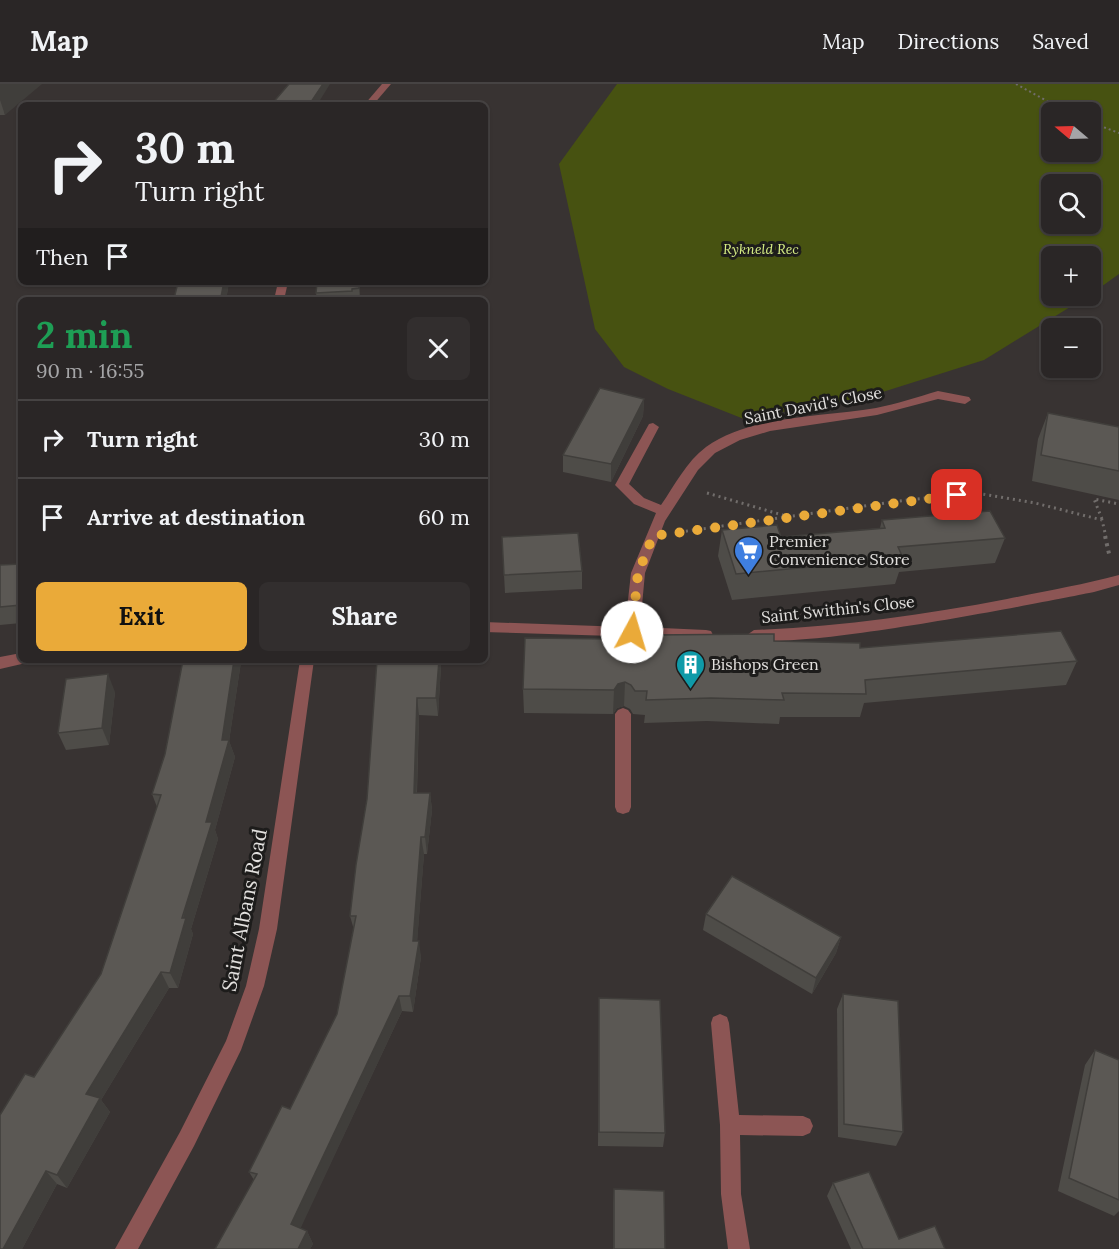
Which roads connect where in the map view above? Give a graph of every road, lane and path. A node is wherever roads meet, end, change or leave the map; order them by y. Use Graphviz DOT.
graph roads {
  1 [pos="387,84"];
  2 [pos="1016,84"];
  3 [pos="371,102"];
  4 [pos="1049,102"];
  5 [pos="1101,126"];
  6 [pos="1119,133"];
  7 [pos="965,400"];
  8 [pos="653,427"];
  9 [pos="680,485"];
  10 [pos="1119,504"];
  11 [pos="663,511"];
  12 [pos="790,517"];
  13 [pos="1102,520"];
  14 [pos="653,536"];
  15 [pos="1117,580"];
  16 [pos="488,627"];
  17 [pos="739,635"];
  18 [pos="626,636"];
  19 [pos="717,636"];
  20 [pos="18,660"];
  21 [pos="0,663"];
  22 [pos="307,663"];
  23 [pos="623,714"];
  24 [pos="623,807"];
  25 [pos="720,1023"];
  26 [pos="730,1125"];
  27 [pos="803,1126"];
  28 [pos="126,1249"];
  29 [pos="739,1249"];
  1 -- 3 [label="street"];
  2 -- 4 [label="path"];
  5 -- 6 [label="path"];
  7 -- 9 [label="street, Saint David's Close"];
  8 -- 11 [label="street"];
  9 -- 11 [label="street, Saint David's Close"];
  9 -- 12 [label="path"];
  10 -- 13 [label="path"];
  11 -- 14 [label="street, Saint David's Close"];
  12 -- 13 [label="path"];
  12 -- 14 [label="path"];
  13 -- 15 [label="path"];
  14 -- 18 [label="street, Saint David's Close"];
  15 -- 17 [label="street, Saint Swithin's Close"];
  16 -- 18 [label="street"];
  18 -- 19 [label="street"];
  20 -- 21 [label="street"];
  22 -- 28 [label="street, Saint Albans Road"];
  23 -- 24 [label="street"];
  25 -- 26 [label="street"];
  26 -- 27 [label="street"];
  26 -- 29 [label="street"];
}
